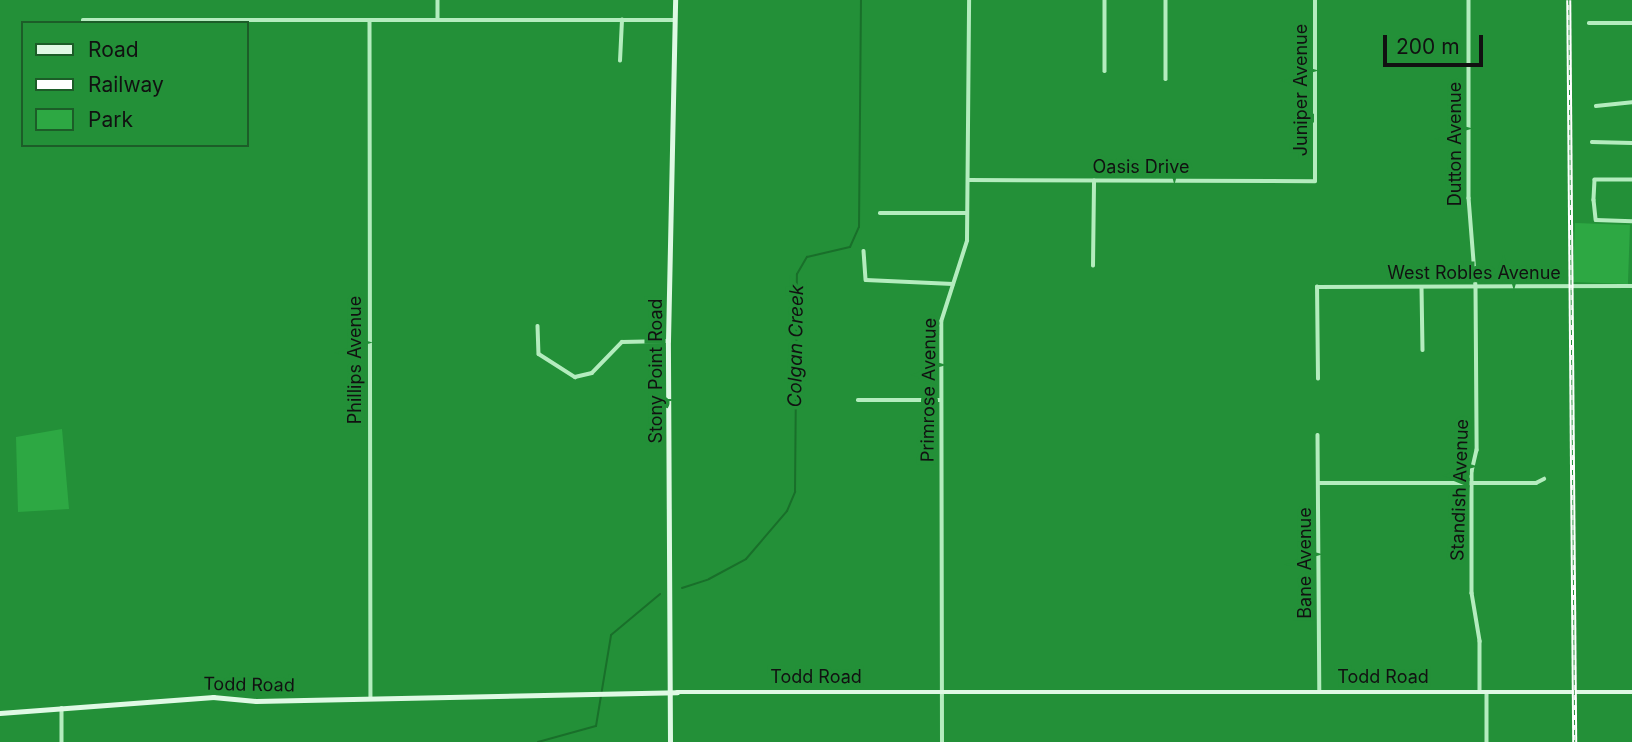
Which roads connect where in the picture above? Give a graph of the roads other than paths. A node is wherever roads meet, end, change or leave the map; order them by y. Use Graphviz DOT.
graph roads {
  1 [pos="438,0"];
  2 [pos="675,0"];
  3 [pos="969,0"];
  4 [pos="1105,0"];
  5 [pos="1166,0"];
  6 [pos="1315,0"];
  7 [pos="1469,0"];
  8 [pos="83,20"];
  9 [pos="370,20"];
  10 [pos="438,20"];
  11 [pos="622,20"];
  12 [pos="675,20"];
  13 [pos="1589,23"];
  14 [pos="1632,23"];
  15 [pos="620,61"];
  16 [pos="1105,71"];
  17 [pos="1166,79"];
  18 [pos="1632,102"];
  19 [pos="1596,106"];
  20 [pos="1592,142"];
  21 [pos="1632,143"];
  22 [pos="968,180"];
  23 [pos="1632,180"];
  24 [pos="1094,181"];
  25 [pos="1315,181"];
  26 [pos="880,213"];
  27 [pos="967,213"];
  28 [pos="1632,221"];
  29 [pos="864,251"];
  30 [pos="1093,266"];
  31 [pos="953,284"];
  32 [pos="1632,286"];
  33 [pos="1476,287"];
  34 [pos="1422,288"];
  35 [pos="538,326"];
  36 [pos="667,341"];
  37 [pos="1423,349"];
  38 [pos="1318,379"];
  39 [pos="858,400"];
  40 [pos="941,400"];
  41 [pos="1318,435"];
  42 [pos="1544,479"];
  43 [pos="1471,483"];
  44 [pos="1319,484"];
  45 [pos="942,691"];
  46 [pos="1320,691"];
  47 [pos="670,692"];
  48 [pos="1480,692"];
  49 [pos="1487,692"];
  50 [pos="1632,692"];
  51 [pos="371,699"];
  52 [pos="62,708"];
  53 [pos="0,713"];
  54 [pos="62,742"];
  55 [pos="670,742"];
  56 [pos="942,742"];
  57 [pos="1487,742"];
  1 -- 10 [label="street"];
  2 -- 12 [label="main road, Stony Point Road"];
  3 -- 22 [label="street, Primrose Avenue"];
  4 -- 16 [label="street"];
  5 -- 17 [label="street"];
  6 -- 25 [label="street, Juniper Avenue"];
  7 -- 33 [label="street, Dutton Avenue"];
  8 -- 9 [label="street"];
  9 -- 10 [label="street"];
  9 -- 51 [label="street, Phillips Avenue"];
  10 -- 11 [label="street"];
  11 -- 12 [label="street"];
  11 -- 15 [label="street"];
  12 -- 36 [label="main road, Stony Point Road"];
  13 -- 14 [label="street"];
  18 -- 19 [label="street"];
  20 -- 21 [label="street"];
  22 -- 24 [label="street, Oasis Drive"];
  22 -- 27 [label="street, Primrose Avenue"];
  23 -- 28 [label="street"];
  24 -- 25 [label="street, Oasis Drive"];
  24 -- 30 [label="street"];
  26 -- 27 [label="street"];
  27 -- 31 [label="street, Primrose Avenue"];
  29 -- 31 [label="street"];
  31 -- 40 [label="street, Primrose Avenue"];
  32 -- 33 [label="street, West Robles Avenue"];
  33 -- 34 [label="street, West Robles Avenue"];
  33 -- 43 [label="street, Standish Avenue"];
  34 -- 37 [label="street"];
  34 -- 38 [label="street, West Robles Avenue"];
  35 -- 36 [label="street"];
  36 -- 47 [label="main road, Stony Point Road"];
  39 -- 40 [label="street"];
  40 -- 45 [label="street, Primrose Avenue"];
  41 -- 44 [label="street, Bane Avenue"];
  42 -- 43 [label="street"];
  43 -- 44 [label="street"];
  43 -- 48 [label="street, Standish Avenue"];
  44 -- 46 [label="street, Bane Avenue"];
  45 -- 46 [label="main road, Todd Road"];
  45 -- 47 [label="main road, Todd Road"];
  45 -- 56 [label="street, Primrose Avenue"];
  46 -- 48 [label="main road, Todd Road"];
  47 -- 51 [label="main road, Todd Road"];
  47 -- 55 [label="main road, Stony Point Road"];
  48 -- 49 [label="main road, Todd Road"];
  49 -- 50 [label="main road, Todd Road"];
  49 -- 57 [label="street"];
  51 -- 52 [label="main road, Todd Road"];
  52 -- 53 [label="main road, Todd Road"];
  52 -- 54 [label="street"];
}
